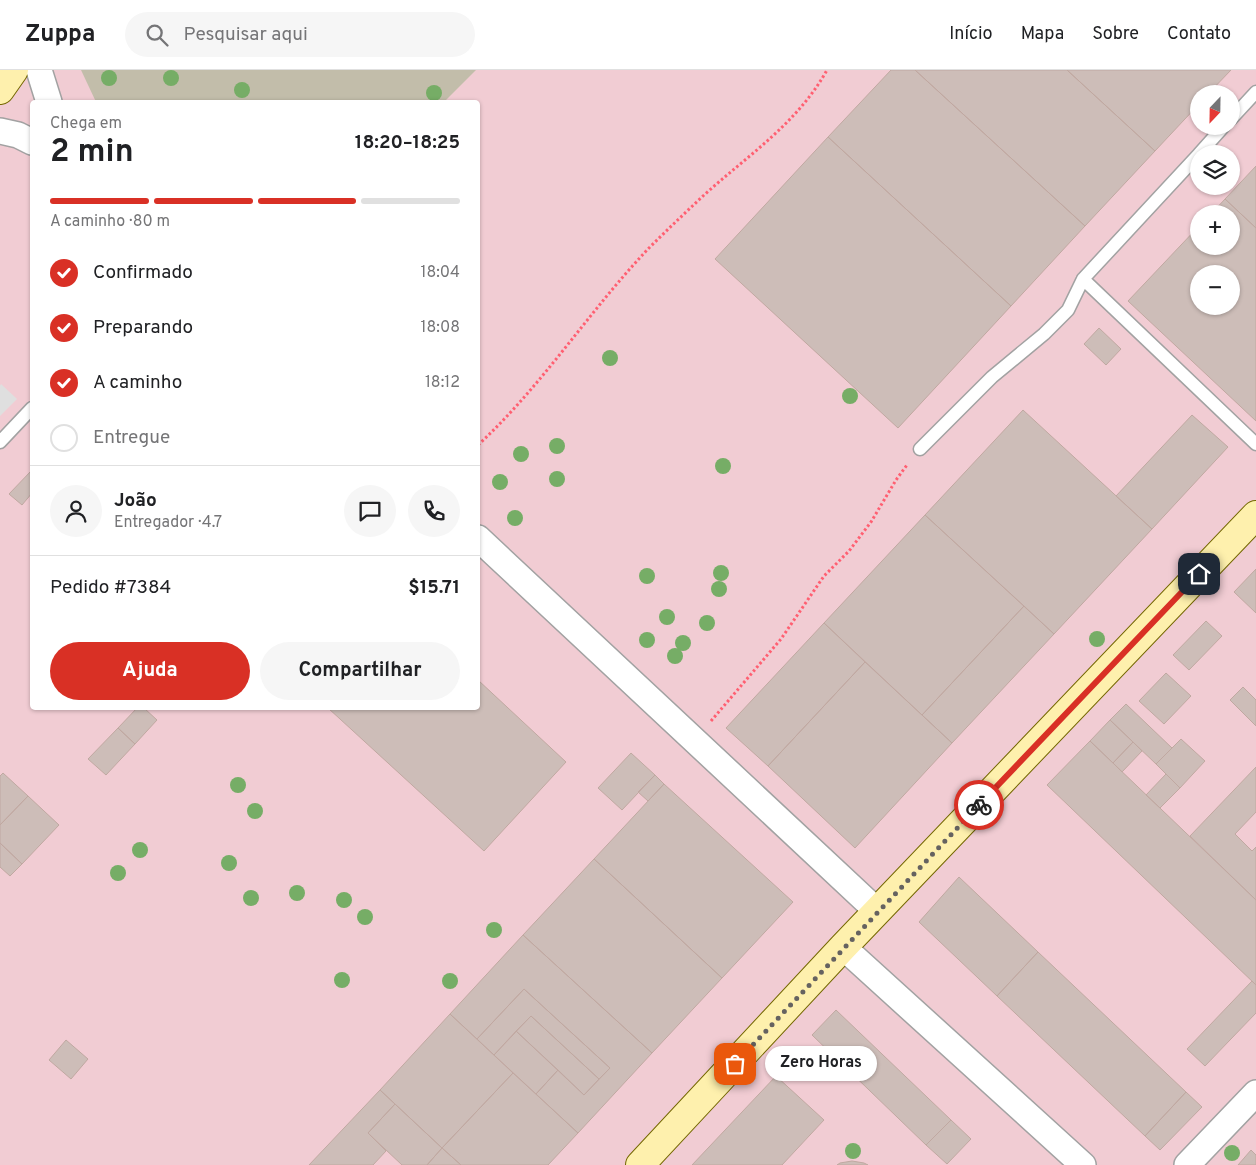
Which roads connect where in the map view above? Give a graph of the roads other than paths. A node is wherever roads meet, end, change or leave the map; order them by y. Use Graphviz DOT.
graph roads {
  1 [pos="14,70"];
  2 [pos="39,70"];
  3 [pos="0,90"];
  4 [pos="1256,92"];
  5 [pos="48,100"];
  6 [pos="1240,109"];
  7 [pos="0,131"];
  8 [pos="1216,135"];
  9 [pos="30,141"];
  10 [pos="1207,145"];
  11 [pos="1190,164"];
  12 [pos="1083,279"];
  13 [pos="30,410"];
  14 [pos="0,442"];
  15 [pos="1256,444"];
  16 [pos="920,449"];
  17 [pos="1255,518"];
  18 [pos="480,540"];
  19 [pos="877,911"];
  20 [pos="842,947"];
  21 [pos="1256,1093"];
  22 [pos="640,1165"];
  23 [pos="1083,1165"];
  24 [pos="1187,1165"];
  1 -- 3 [label="main road"];
  2 -- 5 [label="street"];
  4 -- 6 [label="lane"];
  7 -- 9 [label="street"];
  8 -- 10 [label="lane"];
  11 -- 12 [label="lane"];
  12 -- 15 [label="lane"];
  12 -- 16 [label="lane"];
  13 -- 14 [label="lane"];
  17 -- 19 [label="main road"];
  18 -- 19 [label="street"];
  19 -- 20 [label="main road"];
  20 -- 22 [label="main road"];
  20 -- 23 [label="street"];
  21 -- 24 [label="street"];
}
